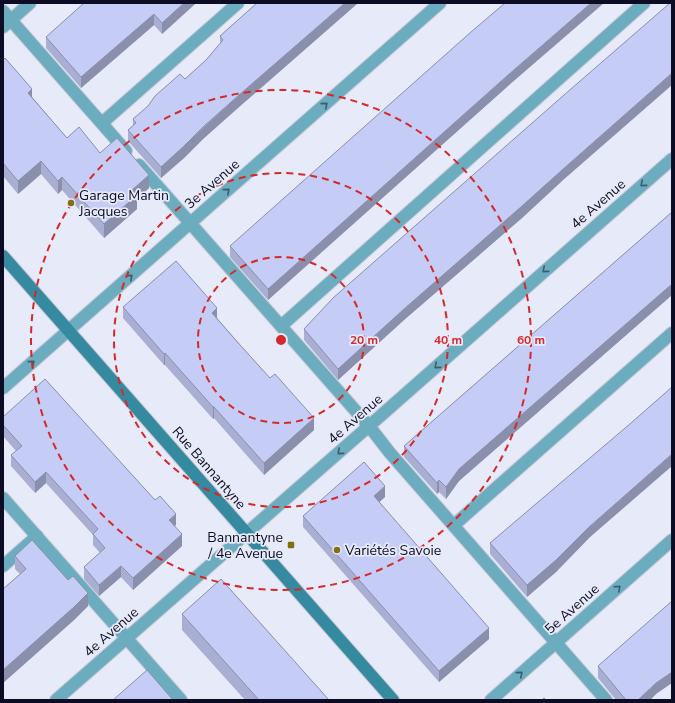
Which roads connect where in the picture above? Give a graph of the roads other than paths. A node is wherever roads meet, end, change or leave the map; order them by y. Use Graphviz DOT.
graph roads {
  1 [pos="30,3"];
  2 [pos="238,3"];
  3 [pos="440,3"];
  4 [pos="644,3"];
  5 [pos="6,19"];
  6 [pos="102,123"];
  7 [pos="672,159"];
  8 [pos="191,223"];
  9 [pos="3,256"];
  10 [pos="281,326"];
  11 [pos="69,331"];
  12 [pos="672,332"];
  13 [pos="3,388"];
  14 [pos="369,426"];
  15 [pos="3,498"];
  16 [pos="454,525"];
  17 [pos="246,534"];
  18 [pos="36,536"];
  19 [pos="672,540"];
  20 [pos="3,566"];
  21 [pos="127,638"];
  22 [pos="556,643"];
  23 [pos="56,700"];
  24 [pos="181,700"];
  25 [pos="393,700"];
  26 [pos="491,700"];
  27 [pos="606,700"];
  1 -- 5 [label="street"];
  2 -- 6 [label="street"];
  8 -- 3 [label="street, 3e Avenue, one-way"];
  4 -- 10 [label="street"];
  5 -- 6 [label="street"];
  6 -- 8 [label="street"];
  7 -- 14 [label="street, 4e Avenue, one-way"];
  8 -- 10 [label="street"];
  11 -- 8 [label="street, 3e Avenue, one-way"];
  9 -- 11 [label="street, Rue Bannantyne"];
  10 -- 14 [label="street"];
  13 -- 11 [label="street, 3e Avenue, one-way"];
  11 -- 17 [label="street, Rue Bannantyne"];
  12 -- 16 [label="street"];
  14 -- 16 [label="street"];
  14 -- 17 [label="street, 4e Avenue, one-way"];
  15 -- 18 [label="street"];
  16 -- 22 [label="street"];
  17 -- 21 [label="street, 4e Avenue"];
  17 -- 25 [label="street, Rue Bannantyne"];
  18 -- 20 [label="street"];
  18 -- 21 [label="street"];
  22 -- 19 [label="street, 5e Avenue, one-way"];
  21 -- 23 [label="street, 4e Avenue"];
  21 -- 24 [label="street"];
  26 -- 22 [label="street, 5e Avenue, one-way"];
  22 -- 27 [label="street"];
}
